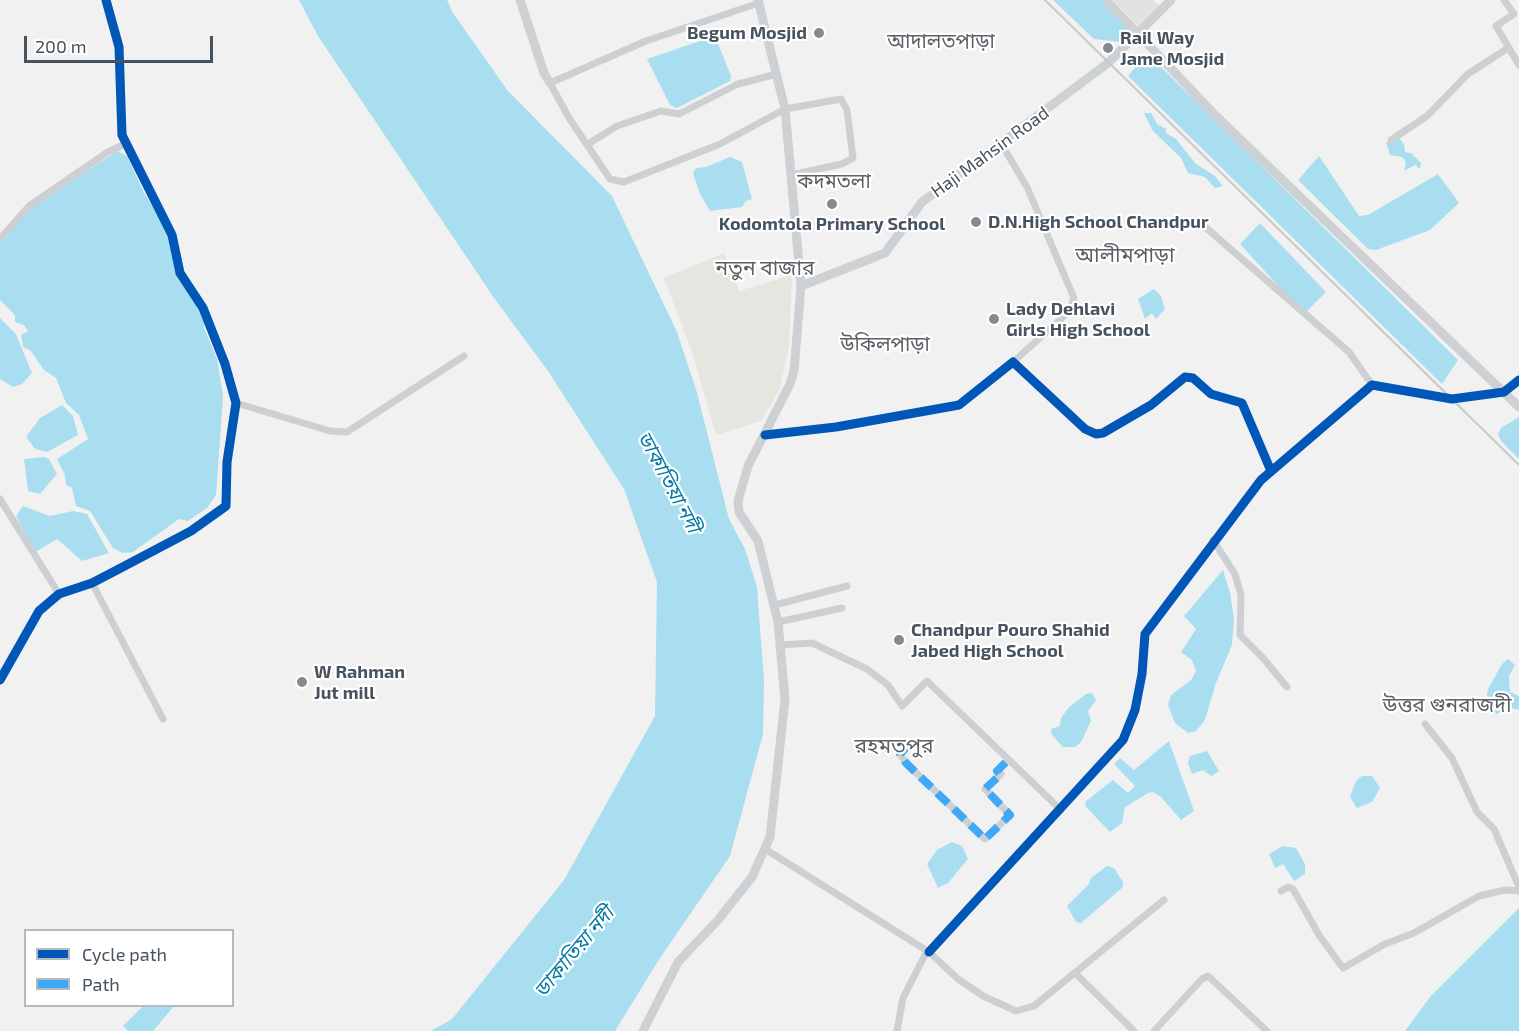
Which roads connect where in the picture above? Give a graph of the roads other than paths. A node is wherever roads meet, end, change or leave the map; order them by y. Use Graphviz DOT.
graph roads {
  1 [pos="106,0"];
  2 [pos="520,0"];
  3 [pos="1106,0"];
  4 [pos="1172,0"];
  5 [pos="1504,0"];
  6 [pos="759,2"];
  7 [pos="1514,14"];
  8 [pos="1519,21"];
  9 [pos="1137,34"];
  10 [pos="1508,48"];
  11 [pos="1518,62"];
  12 [pos="777,74"];
  13 [pos="550,83"];
  14 [pos="785,109"];
  15 [pos="1391,140"];
  16 [pos="125,144"];
  17 [pos="588,144"];
  18 [pos="1002,145"];
  19 [pos="791,175"];
  20 [pos="1204,226"];
  21 [pos="0,239"];
  22 [pos="801,286"];
  23 [pos="464,356"];
  24 [pos="1013,362"];
  25 [pos="1519,380"];
  26 [pos="1372,385"];
  27 [pos="1504,392"];
  28 [pos="236,403"];
  29 [pos="1519,407"];
  30 [pos="765,435"];
  31 [pos="1271,471"];
  32 [pos="0,499"];
  33 [pos="1213,540"];
  34 [pos="92,583"];
  35 [pos="847,586"];
  36 [pos="59,594"];
  37 [pos="775,605"];
  38 [pos="842,608"];
  39 [pos="778,622"];
  40 [pos="779,645"];
  41 [pos="0,680"];
  42 [pos="1287,687"];
  43 [pos="163,719"];
  44 [pos="1425,724"];
  45 [pos="910,743"];
  46 [pos="1008,760"];
  47 [pos="1061,810"];
  48 [pos="765,849"];
  49 [pos="1519,889"];
  50 [pos="1281,891"];
  51 [pos="1164,900"];
  52 [pos="928,952"];
  53 [pos="1075,973"];
  54 [pos="643,1031"];
  55 [pos="897,1031"];
  56 [pos="1134,1031"];
  57 [pos="1154,1031"];
  58 [pos="1267,1031"];
  1 -- 16 [label="main road"];
  2 -- 13 [label="main road"];
  3 -- 9 [label="main road"];
  4 -- 9 [label="main road, Haji Mahsin Road"];
  5 -- 7 [label="street"];
  6 -- 12 [label="main road"];
  6 -- 13 [label="street"];
  7 -- 8 [label="street"];
  7 -- 10 [label="street"];
  9 -- 18 [label="main road, Haji Mahsin Road"];
  9 -- 27 [label="main road"];
  10 -- 11 [label="street"];
  10 -- 15 [label="street"];
  12 -- 14 [label="main road"];
  12 -- 17 [label="street"];
  13 -- 17 [label="street"];
  14 -- 17 [label="street"];
  14 -- 19 [label="main road"];
  14 -- 19 [label="street"];
  16 -- 21 [label="street"];
  16 -- 28 [label="main road"];
  18 -- 22 [label="main road, Haji Mahsin Road"];
  18 -- 24 [label="street"];
  19 -- 22 [label="main road"];
  20 -- 26 [label="street"];
  22 -- 30 [label="main road"];
  23 -- 28 [label="street"];
  24 -- 30 [label="street"];
  24 -- 31 [label="street"];
  25 -- 27 [label="main road"];
  26 -- 27 [label="street"];
  26 -- 31 [label="street"];
  27 -- 29 [label="main road"];
  28 -- 34 [label="main road"];
  30 -- 37 [label="main road"];
  31 -- 33 [label="street"];
  32 -- 36 [label="street"];
  33 -- 42 [label="street"];
  33 -- 47 [label="street"];
  34 -- 36 [label="main road"];
  34 -- 43 [label="street"];
  35 -- 37 [label="street"];
  36 -- 41 [label="main road"];
  37 -- 39 [label="main road"];
  38 -- 39 [label="street"];
  39 -- 40 [label="main road"];
  40 -- 46 [label="street"];
  40 -- 48 [label="main road"];
  44 -- 49 [label="street"];
  45 -- 46 [label="street"];
  46 -- 47 [label="street"];
  47 -- 52 [label="street"];
  48 -- 52 [label="street"];
  48 -- 54 [label="main road"];
  49 -- 50 [label="street"];
  51 -- 53 [label="street"];
  52 -- 53 [label="street"];
  52 -- 55 [label="street"];
  53 -- 56 [label="street"];
  57 -- 58 [label="street"];
}
